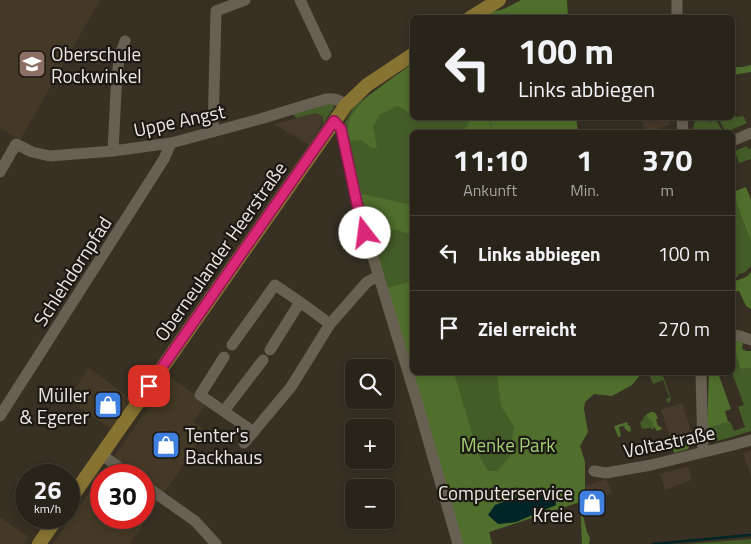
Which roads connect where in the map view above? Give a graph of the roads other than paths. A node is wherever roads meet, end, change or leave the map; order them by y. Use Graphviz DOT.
graph roads {
  1 [pos="245,0"];
  2 [pos="300,0"];
  3 [pos="499,0"];
  4 [pos="677,0"];
  5 [pos="475,15"];
  6 [pos="677,15"];
  7 [pos="125,42"];
  8 [pos="326,55"];
  9 [pos="410,56"];
  10 [pos="346,105"];
  11 [pos="334,121"];
  12 [pos="213,132"];
  13 [pos="751,133"];
  14 [pos="735,140"];
  15 [pos="171,143"];
  16 [pos="113,151"];
  17 [pos="0,172"];
  18 [pos="378,276"];
  19 [pos="300,302"];
  20 [pos="330,324"];
  21 [pos="735,335"];
  22 [pos="751,340"];
  23 [pos="232,345"];
  24 [pos="270,350"];
  25 [pos="224,357"];
  26 [pos="263,360"];
  27 [pos="702,375"];
  28 [pos="224,411"];
  29 [pos="0,416"];
  30 [pos="254,432"];
  31 [pos="751,440"];
  32 [pos="244,443"];
  33 [pos="703,452"];
  34 [pos="102,455"];
  35 [pos="115,464"];
  36 [pos="594,471"];
  37 [pos="80,486"];
  38 [pos="155,493"];
  39 [pos="49,529"];
  40 [pos="39,544"];
  41 [pos="216,544"];
  42 [pos="458,544"];
  1 -- 12 [label="street"];
  2 -- 8 [label="street"];
  3 -- 5 [label="main road"];
  4 -- 6 [label="street"];
  7 -- 16 [label="street"];
  9 -- 10 [label="main road, Oberneulander Heerstraße"];
  10 -- 11 [label="main road, Oberneulander Heerstraße"];
  10 -- 12 [label="street, Uppe Angst"];
  11 -- 18 [label="street"];
  11 -- 34 [label="main road, Oberneulander Heerstraße"];
  12 -- 15 [label="street, Uppe Angst"];
  13 -- 14 [label="street"];
  15 -- 16 [label="street, Uppe Angst"];
  15 -- 29 [label="street, Schlehdornpfad"];
  16 -- 17 [label="street, Uppe Angst"];
  18 -- 20 [label="street"];
  18 -- 42 [label="street"];
  19 -- 20 [label="street"];
  19 -- 23 [label="street"];
  19 -- 24 [label="street"];
  20 -- 30 [label="street"];
  21 -- 22 [label="street"];
  25 -- 28 [label="street"];
  26 -- 28 [label="street"];
  27 -- 33 [label="street"];
  28 -- 30 [label="street"];
  30 -- 32 [label="street"];
  31 -- 33 [label="street, Voltastraße"];
  33 -- 36 [label="street, Voltastraße"];
  34 -- 35 [label="street"];
  34 -- 37 [label="main road, Oberneulander Heerstraße"];
  38 -- 41 [label="street"];
  39 -- 40 [label="main road"];
}
